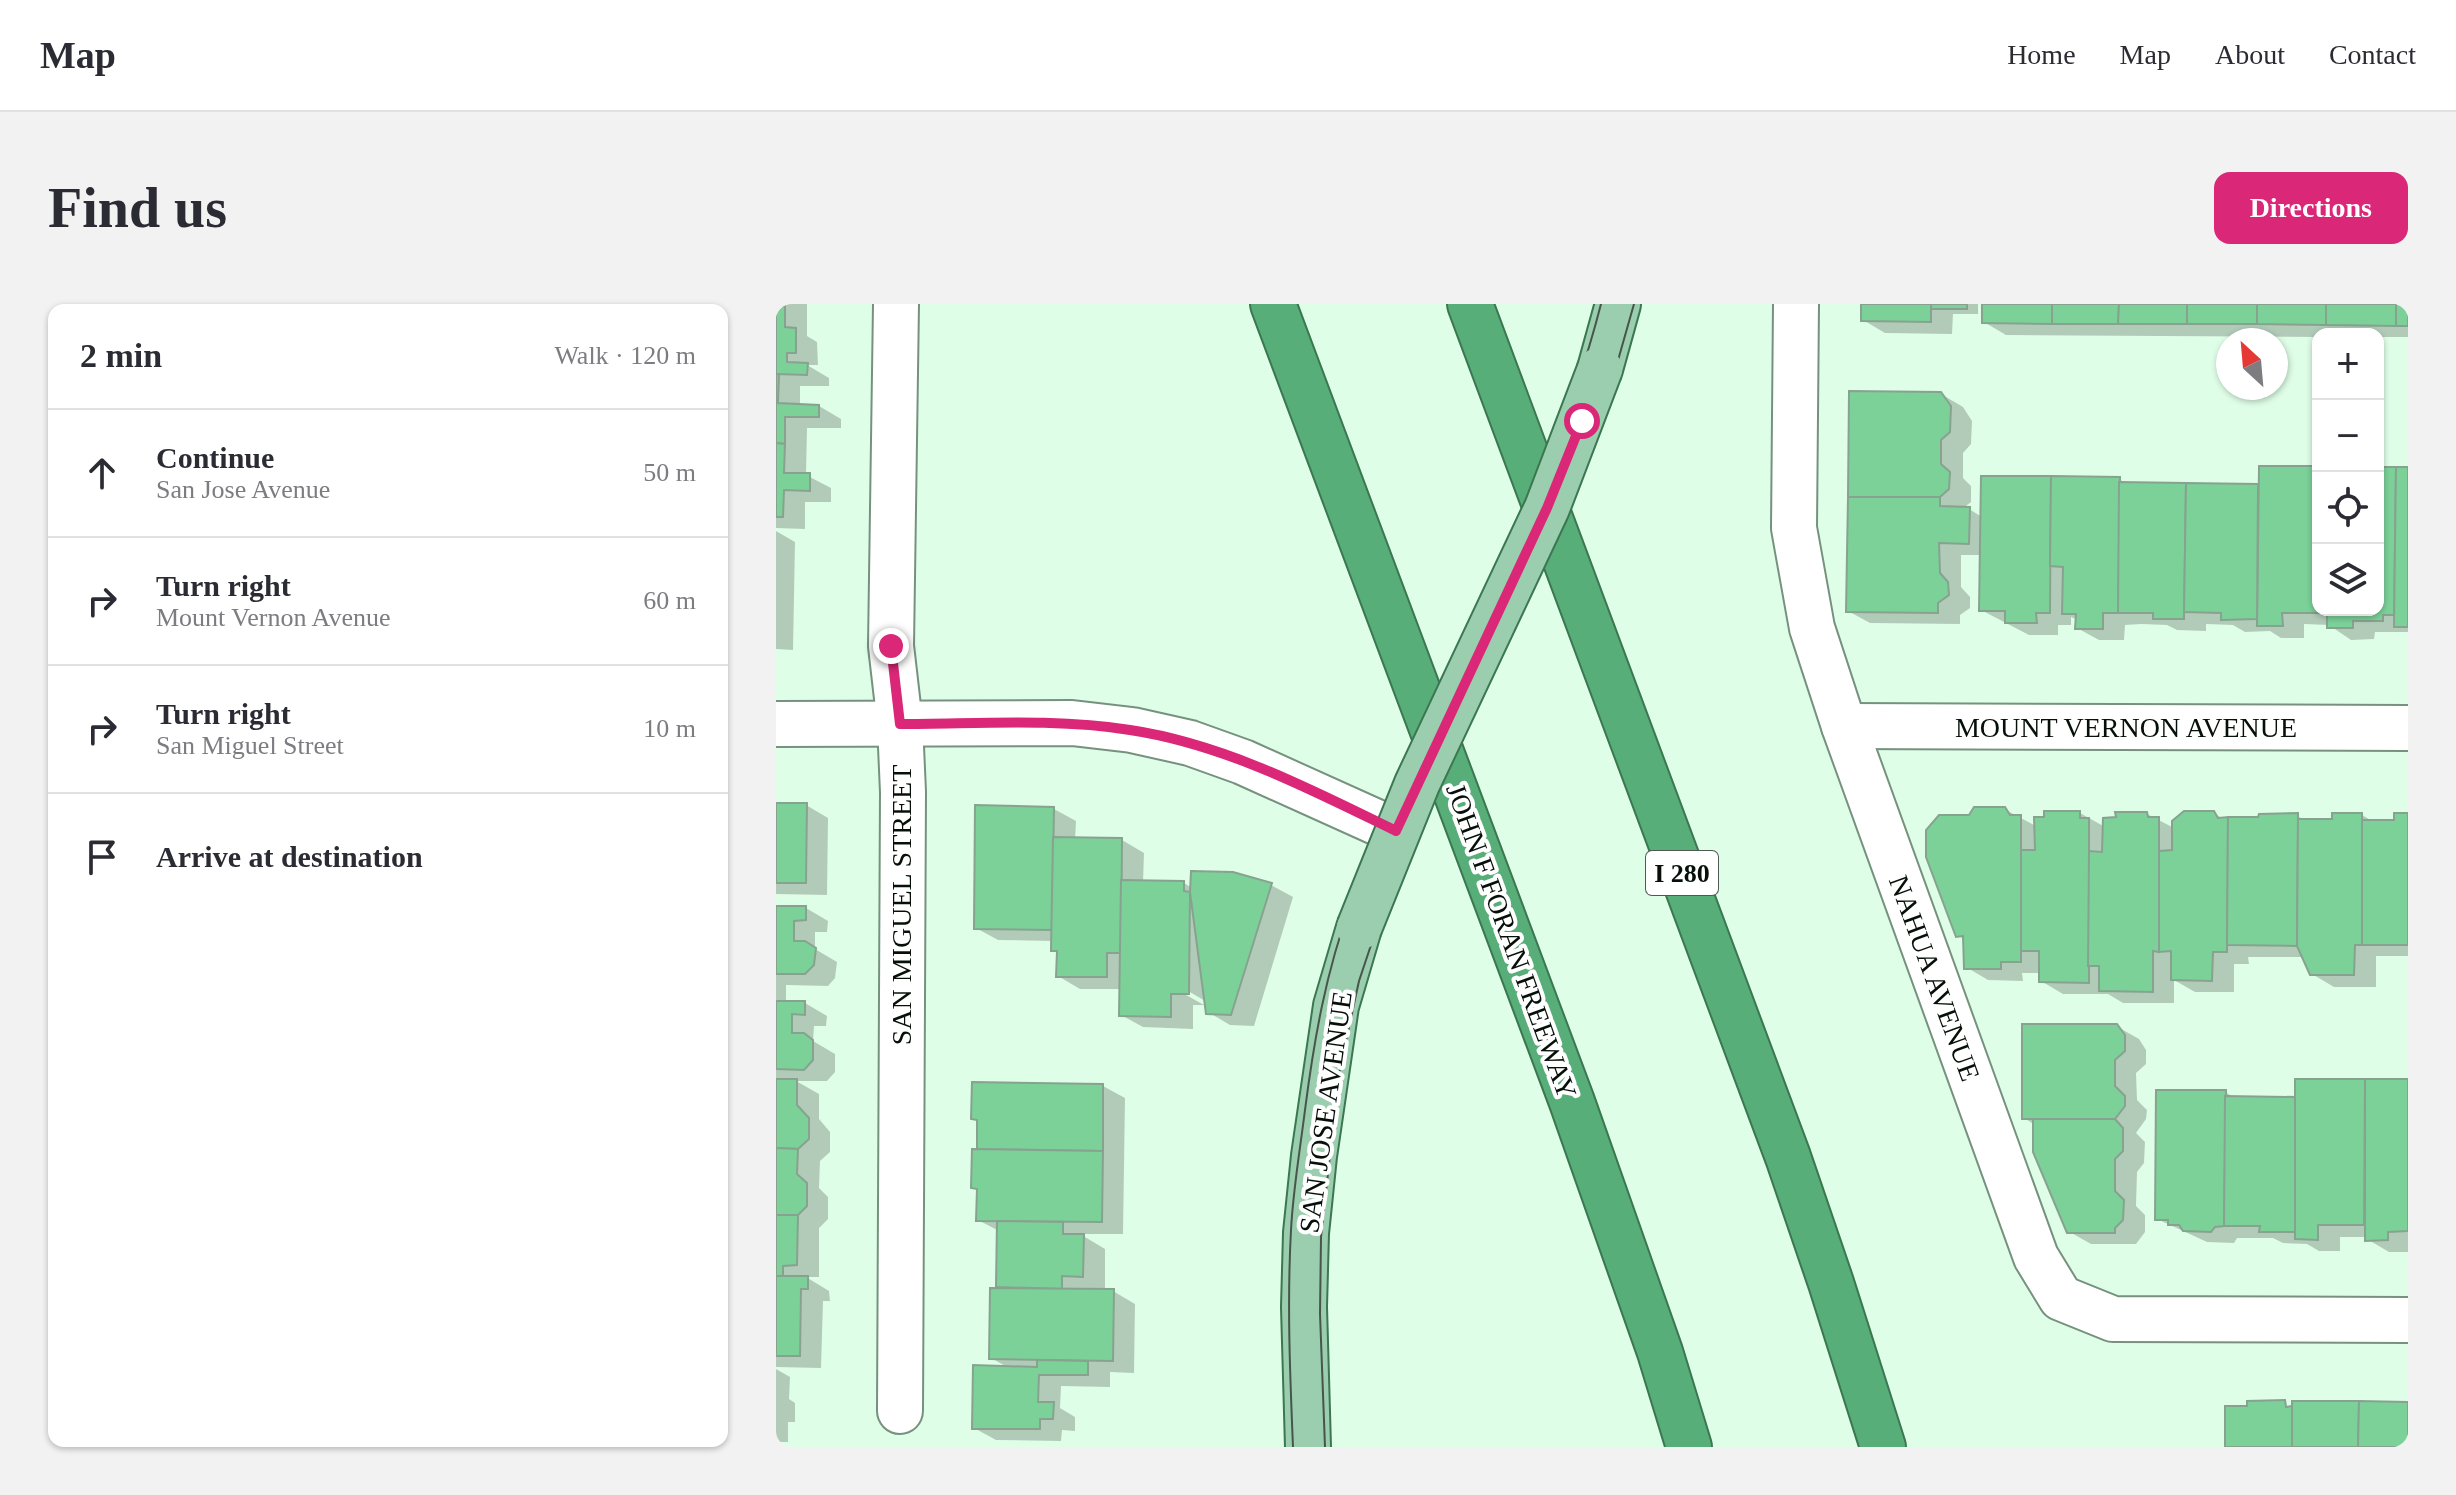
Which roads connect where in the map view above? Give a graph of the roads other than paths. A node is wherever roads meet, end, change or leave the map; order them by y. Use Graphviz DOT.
graph roads {
  1 [pos="896,304"];
  2 [pos="1264,304"];
  3 [pos="1273,304"];
  4 [pos="1470,304"];
  5 [pos="1618,304"];
  6 [pos="1796,304"];
  7 [pos="1295,364"];
  8 [pos="776,724"];
  9 [pos="900,724"];
  10 [pos="1844,726"];
  11 [pos="2408,728"];
  12 [pos="1396,831"];
  13 [pos="2408,1320"];
  14 [pos="900,1411"];
  15 [pos="1308,1447"];
  16 [pos="1689,1447"];
  17 [pos="1883,1447"];
  1 -- 9 [label="street, SAN MIGUEL STREET"];
  2 -- 7 [label="highway"];
  3 -- 7 [label="highway, JOHN F FORAN FREEWAY"];
  4 -- 17 [label="highway, I 280"];
  5 -- 12 [label="main road, SAN JOSE AVENUE, bridge"];
  6 -- 10 [label="street, NAHUA AVENUE"];
  7 -- 16 [label="highway, JOHN F FORAN FREEWAY"];
  8 -- 9 [label="street"];
  9 -- 12 [label="street"];
  9 -- 14 [label="street, SAN MIGUEL STREET"];
  10 -- 11 [label="street, MOUNT VERNON AVENUE"];
  10 -- 13 [label="street, NAHUA AVENUE"];
  12 -- 15 [label="main road, SAN JOSE AVENUE, bridge"];
}
